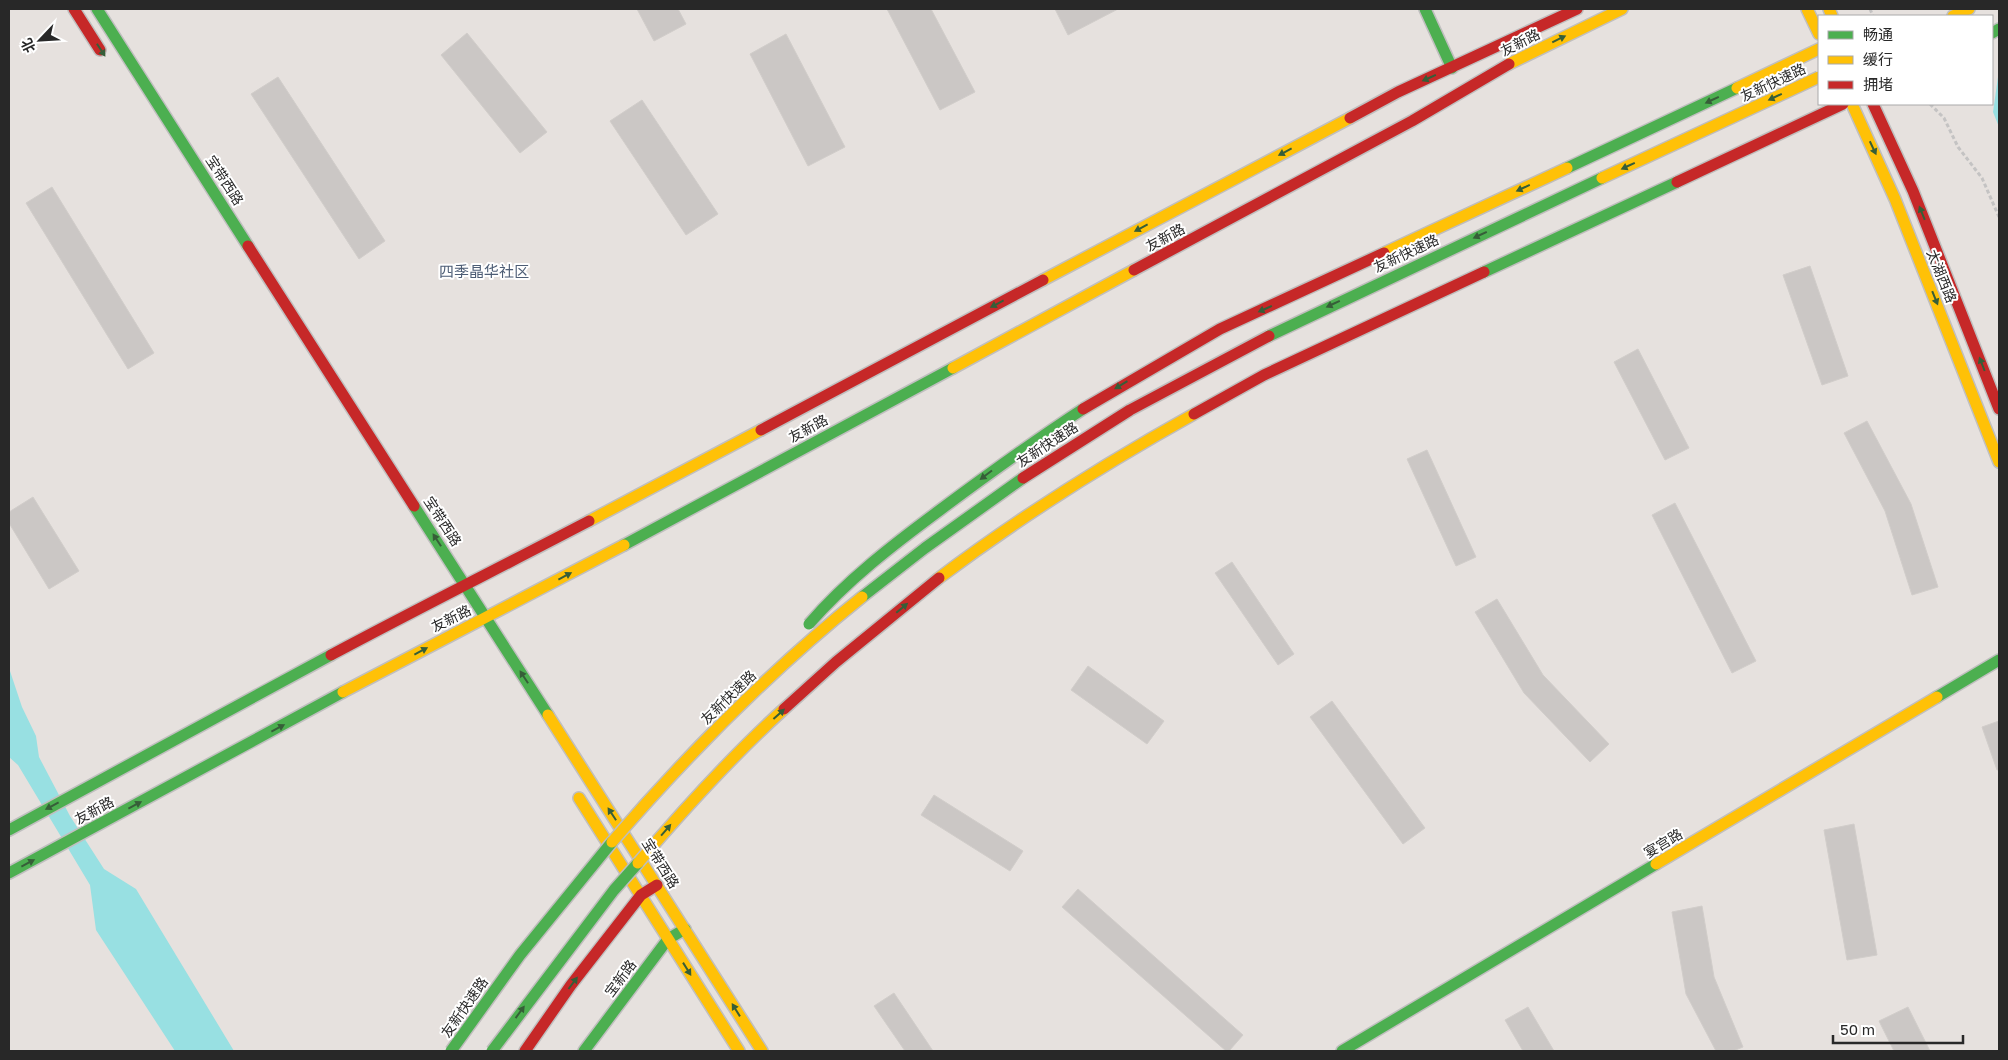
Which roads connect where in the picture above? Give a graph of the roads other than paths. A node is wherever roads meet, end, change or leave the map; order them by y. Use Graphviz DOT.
graph roads {
  1 [pos="74,9"];
  2 [pos="97,9"];
  3 [pos="1425,9"];
  4 [pos="1577,9"];
  5 [pos="1622,9"];
  6 [pos="1807,9"];
  7 [pos="1969,9"];
  8 [pos="1955,15"];
  9 [pos="1818,32"];
  10 [pos="1818,49"];
  11 [pos="106,59"];
  12 [pos="1452,68"];
  13 [pos="1818,77"];
  14 [pos="1841,105"];
  15 [pos="1852,105"];
  16 [pos="1873,105"];
  17 [pos="1999,409"];
  18 [pos="1999,462"];
  19 [pos="466,585"];
  20 [pos="487,618"];
  21 [pos="1999,660"];
  22 [pos="730,716"];
  23 [pos="573,788"];
  24 [pos="9,830"];
  25 [pos="9,873"];
  26 [pos="657,885"];
  27 [pos="641,895"];
  28 [pos="685,929"];
  29 [pos="668,939"];
  30 [pos="1363,1039"];
  31 [pos="451,1051"];
  32 [pos="492,1051"];
  33 [pos="524,1051"];
  34 [pos="584,1051"];
  35 [pos="739,1051"];
  36 [pos="762,1051"];
  37 [pos="1342,1051"];
  38 [pos="1371,1051"];
  1 -- 11 [label="main road, one-way"];
  19 -- 2 [label="main road, 宝带西路, one-way"];
  3 -- 12 [label="main road"];
  4 -- 12 [label="main road, 友新路"];
  20 -- 5 [label="main road, 友新路, one-way"];
  6 -- 9 [label="main road"];
  7 -- 8 [label="main road"];
  10 -- 22 [label="main road, one-way, bridge"];
  12 -- 19 [label="main road, 友新路, one-way"];
  13 -- 22 [label="main road, 友新快速路, one-way, bridge"];
  32 -- 14 [label="main road, one-way, bridge"];
  15 -- 18 [label="main road, 太湖西路, one-way"];
  17 -- 16 [label="main road, 太湖西路, one-way"];
  19 -- 20 [label="main road, 宝带西路"];
  19 -- 24 [label="main road, 友新路, one-way"];
  25 -- 20 [label="main road, 友新路, one-way"];
  26 -- 20 [label="main road, 宝带西路, one-way"];
  21 -- 30 [label="main road, 宴宫路"];
  22 -- 31 [label="main road, 友新快速路, bridge"];
  23 -- 27 [label="main road"];
  26 -- 27 [label="main road"];
  26 -- 28 [label="main road, 宝带西路"];
  27 -- 29 [label="main road"];
  33 -- 27 [label="main road, one-way"];
  28 -- 29 [label="main road, 宝新路"];
  36 -- 28 [label="main road, 宝带西路, one-way"];
  29 -- 34 [label="main road, 宝新路"];
  29 -- 35 [label="main road, one-way"];
  30 -- 37 [label="main road, 宴宫路"];
  30 -- 38 [label="main road"];
}
